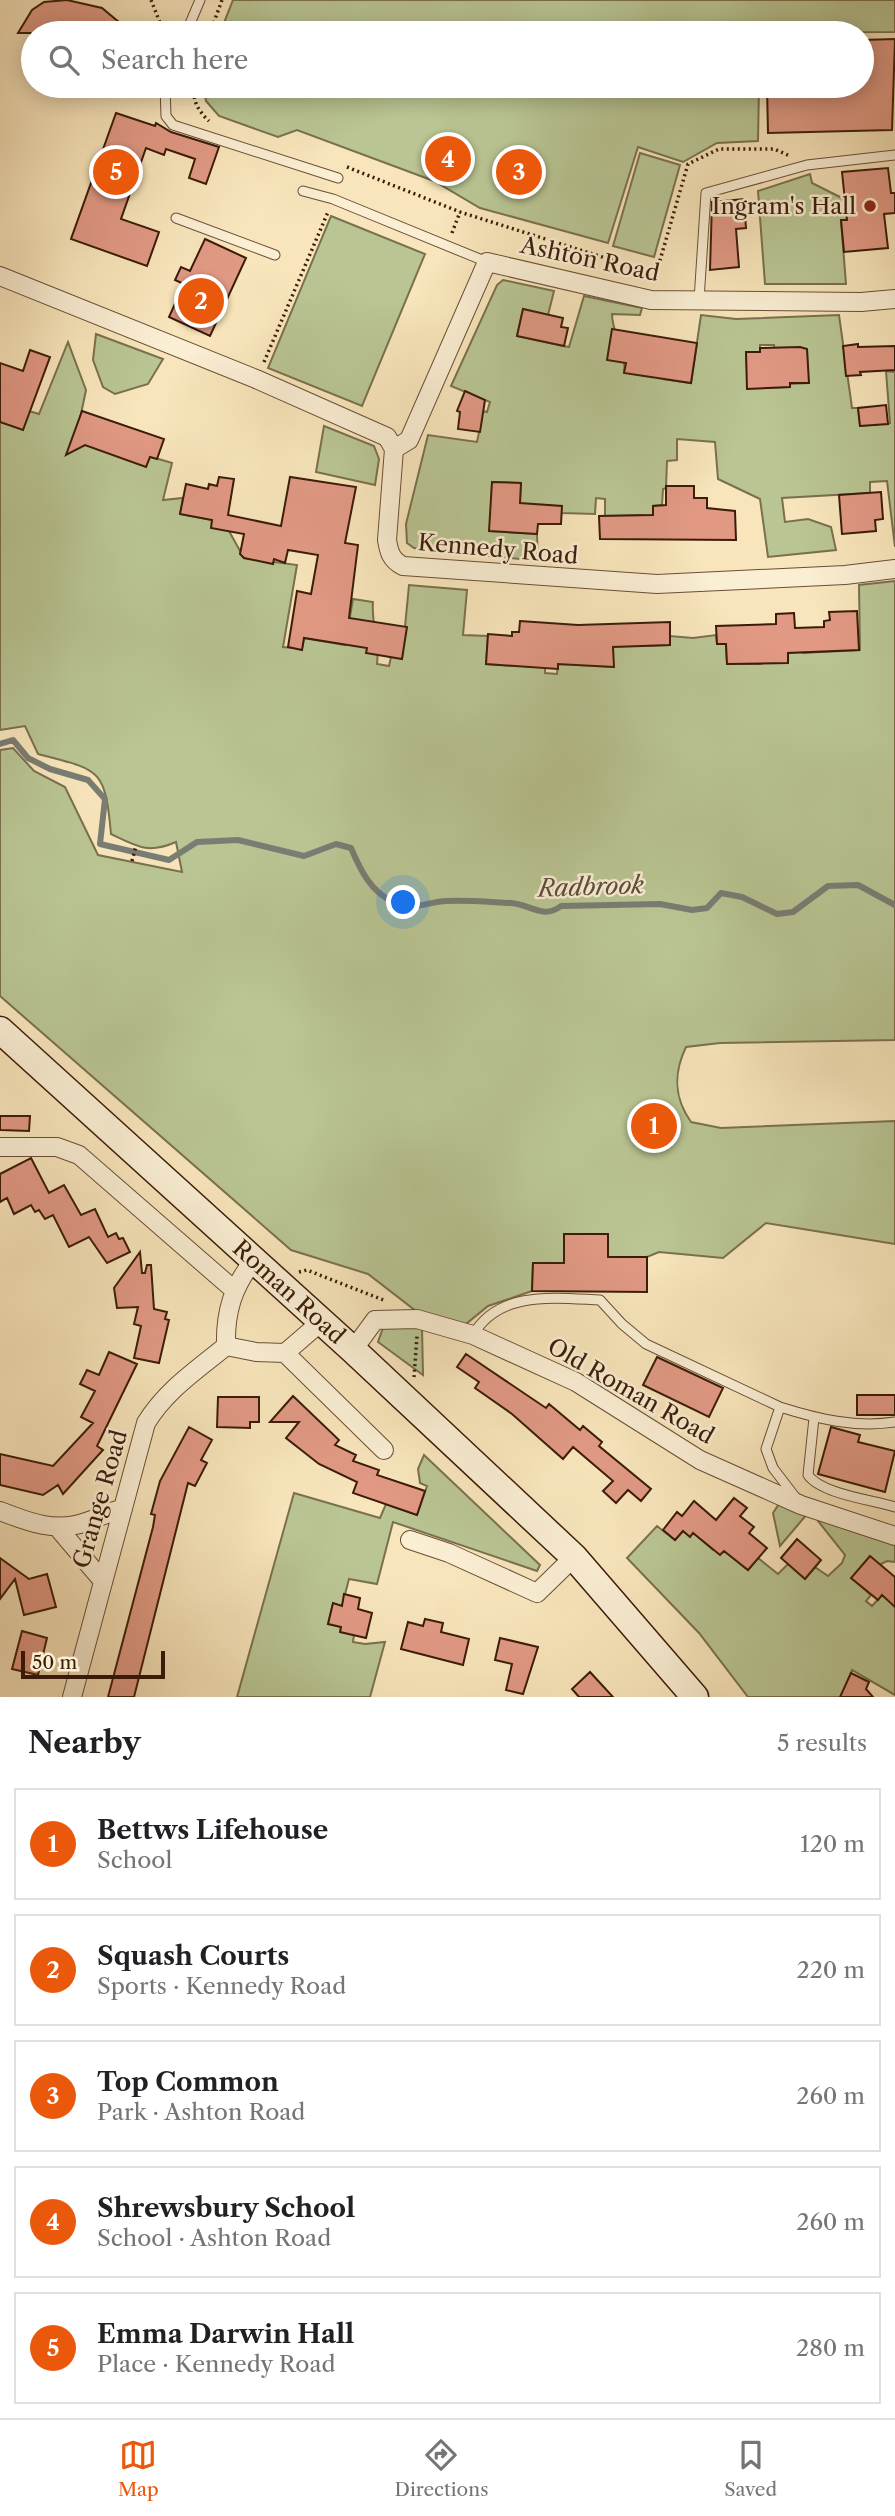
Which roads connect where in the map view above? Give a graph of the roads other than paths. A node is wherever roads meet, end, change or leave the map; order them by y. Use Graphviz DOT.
graph roads {
  1 [pos="200,0"];
  2 [pos="191,21"];
  3 [pos="166,98"];
  4 [pos="895,155"];
  5 [pos="338,178"];
  6 [pos="303,191"];
  7 [pos="176,218"];
  8 [pos="275,255"];
  9 [pos="487,262"];
  10 [pos="0,276"];
  11 [pos="895,299"];
  12 [pos="699,300"];
  13 [pos="394,449"];
  14 [pos="895,569"];
  15 [pos="0,1030"];
  16 [pos="0,1147"];
  17 [pos="254,1260"];
  18 [pos="233,1289"];
  19 [pos="321,1322"];
  20 [pos="473,1335"];
  21 [pos="226,1346"];
  22 [pos="352,1350"];
  23 [pos="285,1353"];
  24 [pos="780,1407"];
  25 [pos="814,1418"];
  26 [pos="895,1422"];
  27 [pos="384,1450"];
  28 [pos="801,1505"];
  29 [pos="895,1507"];
  30 [pos="122,1509"];
  31 [pos="0,1511"];
  32 [pos="58,1528"];
  33 [pos="895,1536"];
  34 [pos="410,1540"];
  35 [pos="574,1557"];
  36 [pos="102,1580"];
  37 [pos="72,1697"];
  38 [pos="695,1697"];
  1 -- 2 [label="lane"];
  3 -- 5 [label="lane"];
  4 -- 12 [label="lane"];
  6 -- 9 [label="lane"];
  7 -- 8 [label="lane"];
  9 -- 12 [label="street, Ashton Road"];
  9 -- 13 [label="street, Ashton Road"];
  10 -- 13 [label="street"];
  11 -- 12 [label="street, Ashton Road"];
  13 -- 14 [label="street, Kennedy Road"];
  15 -- 17 [label="main road, Roman Road"];
  16 -- 18 [label="street, Roman Road"];
  17 -- 18 [label="street"];
  17 -- 19 [label="main road, Roman Road"];
  18 -- 21 [label="street"];
  19 -- 22 [label="main road, Roman Road"];
  19 -- 23 [label="street"];
  20 -- 22 [label="street, Old Roman Road"];
  20 -- 24 [label="lane"];
  20 -- 28 [label="street, Old Roman Road"];
  21 -- 23 [label="street"];
  21 -- 30 [label="street, Grange Road"];
  22 -- 35 [label="main road, Roman Road"];
  23 -- 27 [label="street"];
  24 -- 25 [label="lane"];
  24 -- 28 [label="lane"];
  25 -- 26 [label="lane"];
  25 -- 29 [label="lane"];
  28 -- 33 [label="street, Old Roman Road"];
  30 -- 32 [label="street"];
  30 -- 36 [label="street, Grange Road"];
  31 -- 32 [label="street"];
  32 -- 36 [label="street"];
  34 -- 35 [label="street"];
  35 -- 38 [label="main road, Roman Road"];
  36 -- 37 [label="street, Grange Road"];
}
